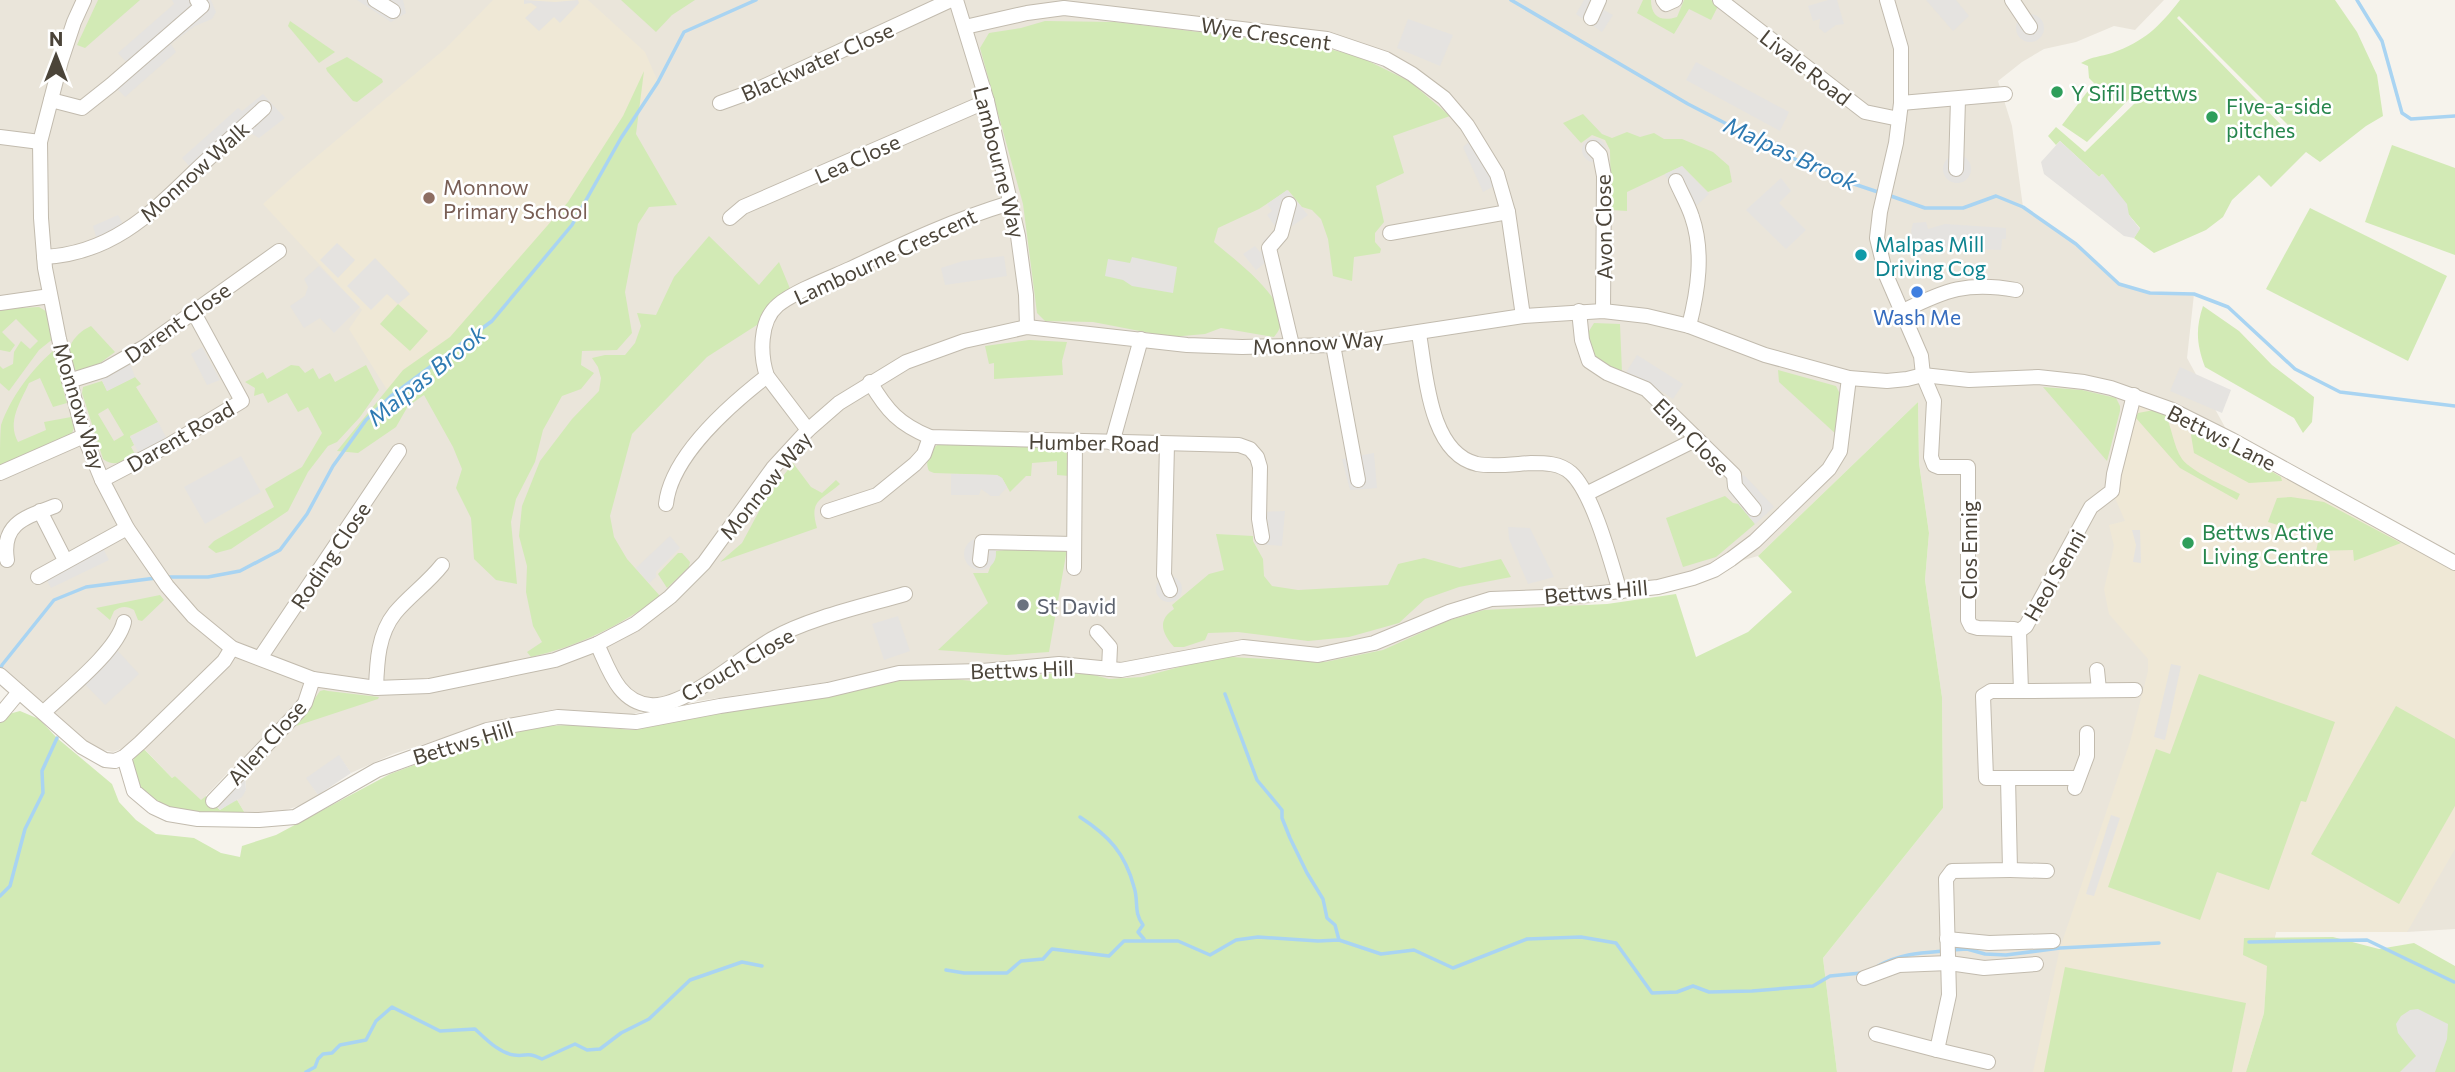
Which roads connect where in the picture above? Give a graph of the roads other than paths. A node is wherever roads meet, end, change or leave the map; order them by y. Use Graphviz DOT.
graph roads {
  1 [pos="84,0"];
  2 [pos="197,0"];
  3 [pos="375,0"];
  4 [pos="954,0"];
  5 [pos="1599,0"];
  6 [pos="1663,0"];
  7 [pos="1675,0"];
  8 [pos="1720,0"];
  9 [pos="1887,0"];
  10 [pos="2012,0"];
  11 [pos="393,11"];
  12 [pos="1591,18"];
  13 [pos="965,27"];
  14 [pos="2030,27"];
  15 [pos="2005,94"];
  16 [pos="1958,99"];
  17 [pos="51,100"];
  18 [pos="987,102"];
  19 [pos="720,103"];
  20 [pos="1901,103"];
  21 [pos="264,108"];
  22 [pos="1899,119"];
  23 [pos="0,137"];
  24 [pos="40,142"];
  25 [pos="1593,148"];
  26 [pos="1956,169"];
  27 [pos="1676,181"];
  28 [pos="1010,203"];
  29 [pos="1289,204"];
  30 [pos="1508,212"];
  31 [pos="730,218"];
  32 [pos="1390,233"];
  33 [pos="279,251"];
  34 [pos="44,257"];
  35 [pos="2016,290"];
  36 [pos="50,296"];
  37 [pos="0,303"];
  38 [pos="193,311"];
  39 [pos="1579,311"];
  40 [pos="1603,311"];
  41 [pos="1903,312"];
  42 [pos="1523,316"];
  43 [pos="1689,326"];
  44 [pos="1027,327"];
  45 [pos="1419,334"];
  46 [pos="1141,340"];
  47 [pos="1292,345"];
  48 [pos="1333,345"];
  49 [pos="1923,375"];
  50 [pos="767,376"];
  51 [pos="1849,378"];
  52 [pos="1969,380"];
  53 [pos="69,381"];
  54 [pos="870,382"];
  55 [pos="2134,395"];
  56 [pos="1934,401"];
  57 [pos="808,430"];
  58 [pos="84,436"];
  59 [pos="930,437"];
  60 [pos="1697,439"];
  61 [pos="1075,442"];
  62 [pos="1112,443"];
  63 [pos="1167,444"];
  64 [pos="399,451"];
  65 [pos="0,472"];
  66 [pos="103,480"];
  67 [pos="1358,480"];
  68 [pos="1586,494"];
  69 [pos="666,504"];
  70 [pos="55,506"];
  71 [pos="1754,509"];
  72 [pos="40,511"];
  73 [pos="828,511"];
  74 [pos="127,528"];
  75 [pos="1262,537"];
  76 [pos="1074,544"];
  77 [pos="7,560"];
  78 [pos="65,560"];
  79 [pos="980,560"];
  80 [pos="2455,563"];
  81 [pos="442,565"];
  82 [pos="1074,568"];
  83 [pos="38,577"];
  84 [pos="1170,590"];
  85 [pos="1620,592"];
  86 [pos="905,594"];
  87 [pos="124,622"];
  88 [pos="2019,631"];
  89 [pos="1097,632"];
  90 [pos="597,644"];
  91 [pos="232,648"];
  92 [pos="260,658"];
  93 [pos="1109,669"];
  94 [pos="2097,670"];
  95 [pos="313,679"];
  96 [pos="9,684"];
  97 [pos="376,688"];
  98 [pos="2099,690"];
  99 [pos="2135,690"];
  100 [pos="2021,691"];
  101 [pos="44,712"];
  102 [pos="0,715"];
  103 [pos="2087,733"];
  104 [pos="124,757"];
  105 [pos="2008,778"];
  106 [pos="213,801"];
  107 [pos="2010,870"];
  108 [pos="2047,871"];
  109 [pos="2053,941"];
  110 [pos="1948,950"];
  111 [pos="2036,964"];
  112 [pos="1864,978"];
  113 [pos="1877,1034"];
  114 [pos="1937,1050"];
  115 [pos="1988,1062"];
  1 -- 17 [label="street, Monnow Way"];
  2 -- 17 [label="street"];
  3 -- 11 [label="street"];
  4 -- 13 [label="street, Lambourne Way"];
  4 -- 19 [label="street, Blackwater Close"];
  5 -- 12 [label="street"];
  6 -- 7 [label="street"];
  8 -- 22 [label="street, Livale Road"];
  9 -- 20 [label="street"];
  10 -- 14 [label="street"];
  13 -- 18 [label="street, Lambourne Way"];
  13 -- 30 [label="street, Wye Crescent"];
  15 -- 16 [label="street"];
  16 -- 20 [label="street"];
  16 -- 26 [label="street"];
  17 -- 24 [label="street, Monnow Way"];
  18 -- 28 [label="street, Lambourne Way"];
  18 -- 31 [label="street, Lea Close"];
  20 -- 22 [label="street"];
  21 -- 34 [label="street, Monnow Walk"];
  22 -- 41 [label="street"];
  23 -- 24 [label="street"];
  24 -- 34 [label="street, Monnow Way"];
  25 -- 40 [label="street, Avon Close"];
  27 -- 43 [label="street"];
  28 -- 44 [label="street, Lambourne Way"];
  28 -- 50 [label="street, Lambourne Crescent"];
  29 -- 47 [label="street"];
  30 -- 32 [label="street"];
  30 -- 42 [label="street, Wye Crescent"];
  33 -- 38 [label="street, Darent Close"];
  34 -- 36 [label="street, Monnow Way"];
  35 -- 41 [label="street"];
  36 -- 37 [label="street"];
  36 -- 53 [label="street, Monnow Way"];
  38 -- 53 [label="street, Darent Close"];
  38 -- 66 [label="street, Darent Road"];
  39 -- 40 [label="street, Monnow Way"];
  39 -- 42 [label="street, Monnow Way"];
  39 -- 60 [label="street, Elan Close"];
  40 -- 43 [label="street, Monnow Way"];
  41 -- 49 [label="street"];
  42 -- 45 [label="street, Monnow Way"];
  43 -- 51 [label="street, Monnow Way"];
  44 -- 46 [label="street, Monnow Way"];
  44 -- 54 [label="street, Monnow Way"];
  45 -- 48 [label="street, Monnow Way"];
  45 -- 68 [label="street"];
  46 -- 47 [label="street, Monnow Way"];
  46 -- 62 [label="street"];
  47 -- 48 [label="street, Monnow Way"];
  48 -- 67 [label="street"];
  49 -- 51 [label="street, Monnow Way"];
  49 -- 52 [label="street, Bettws Lane"];
  49 -- 56 [label="street"];
  50 -- 57 [label="street"];
  50 -- 69 [label="street"];
  51 -- 85 [label="street, Bettws Hill"];
  52 -- 55 [label="street, Bettws Lane"];
  52 -- 56 [label="street, Bettws Lane"];
  53 -- 58 [label="street, Monnow Way"];
  54 -- 57 [label="street, Monnow Way"];
  54 -- 59 [label="street, Humber Road"];
  55 -- 80 [label="street, Bettws Lane"];
  55 -- 88 [label="street, Heol Senni"];
  56 -- 88 [label="street, Clos Ennig"];
  57 -- 90 [label="street, Monnow Way"];
  58 -- 65 [label="street"];
  58 -- 66 [label="street, Monnow Way"];
  59 -- 61 [label="street, Humber Road"];
  59 -- 73 [label="street"];
  60 -- 68 [label="street"];
  60 -- 71 [label="street, Elan Close"];
  61 -- 62 [label="street, Humber Road"];
  61 -- 76 [label="street"];
  62 -- 63 [label="street, Humber Road"];
  63 -- 75 [label="street, Humber Road"];
  63 -- 84 [label="street"];
  64 -- 92 [label="street, Roding Close"];
  66 -- 74 [label="street, Monnow Way"];
  68 -- 85 [label="street"];
  70 -- 72 [label="street"];
  72 -- 77 [label="street"];
  72 -- 78 [label="street"];
  74 -- 78 [label="street"];
  74 -- 91 [label="street, Monnow Way"];
  76 -- 79 [label="street"];
  76 -- 82 [label="street"];
  78 -- 83 [label="street"];
  81 -- 97 [label="street"];
  85 -- 93 [label="street, Bettws Hill"];
  86 -- 90 [label="street, Crouch Close"];
  87 -- 101 [label="street"];
  88 -- 100 [label="street, Heol Senni"];
  89 -- 93 [label="street"];
  90 -- 97 [label="street, Monnow Way"];
  91 -- 92 [label="street, Monnow Way"];
  91 -- 104 [label="street"];
  92 -- 95 [label="street, Monnow Way"];
  93 -- 104 [label="street, Bettws Hill"];
  94 -- 98 [label="street"];
  95 -- 97 [label="street, Monnow Way"];
  95 -- 106 [label="street, Allen Close"];
  96 -- 101 [label="street"];
  96 -- 102 [label="street"];
  98 -- 99 [label="street"];
  98 -- 100 [label="street"];
  100 -- 105 [label="street"];
  101 -- 104 [label="street"];
  103 -- 105 [label="street"];
  105 -- 107 [label="street"];
  107 -- 108 [label="street"];
  107 -- 110 [label="street"];
  109 -- 110 [label="street"];
  110 -- 111 [label="street"];
  110 -- 112 [label="street"];
  110 -- 114 [label="street"];
  113 -- 114 [label="street"];
  114 -- 115 [label="street"];
}
